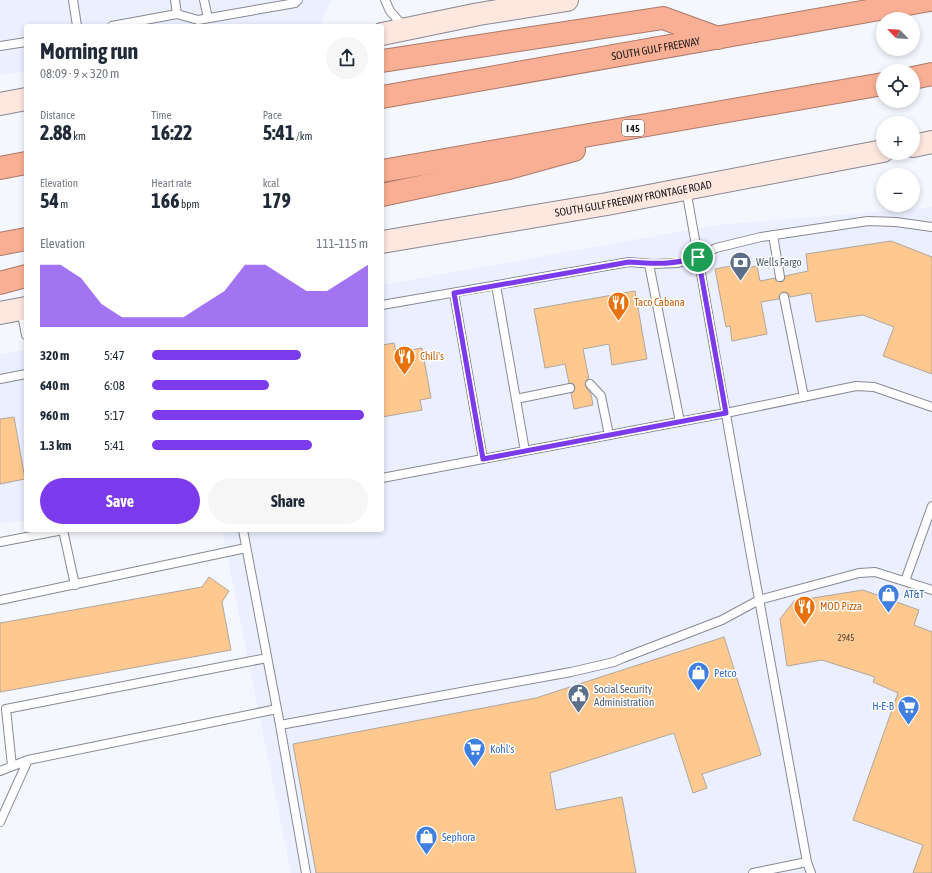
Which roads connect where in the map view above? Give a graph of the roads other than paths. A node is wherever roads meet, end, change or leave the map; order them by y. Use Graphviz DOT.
graph roads {
  1 [pos="73,0"];
  2 [pos="175,0"];
  3 [pos="204,0"];
  4 [pos="298,0"];
  5 [pos="385,0"];
  6 [pos="567,0"];
  7 [pos="930,0"];
  8 [pos="177,14"];
  9 [pos="208,18"];
  10 [pos="77,24"];
  11 [pos="123,24"];
  12 [pos="406,29"];
  13 [pos="384,34"];
  14 [pos="720,38"];
  15 [pos="24,42"];
  16 [pos="0,46"];
  17 [pos="384,61"];
  18 [pos="932,74"];
  19 [pos="920,77"];
  20 [pos="876,85"];
  21 [pos="384,97"];
  22 [pos="24,99"];
  23 [pos="0,104"];
  24 [pos="687,118"];
  25 [pos="932,142"];
  26 [pos="920,145"];
  27 [pos="876,152"];
  28 [pos="24,163"];
  29 [pos="0,168"];
  30 [pos="384,171"];
  31 [pos="686,189"];
  32 [pos="384,195"];
  33 [pos="932,227"];
  34 [pos="773,235"];
  35 [pos="24,239"];
  36 [pos="384,242"];
  37 [pos="0,244"];
  38 [pos="698,257"];
  39 [pos="649,264"];
  40 [pos="24,277"];
  41 [pos="780,277"];
  42 [pos="0,283"];
  43 [pos="496,285"];
  44 [pos="454,293"];
  45 [pos="784,298"];
  46 [pos="384,305"];
  47 [pos="16,310"];
  48 [pos="24,330"];
  49 [pos="24,374"];
  50 [pos="0,380"];
  51 [pos="590,384"];
  52 [pos="570,388"];
  53 [pos="804,397"];
  54 [pos="516,398"];
  55 [pos="932,407"];
  56 [pos="726,413"];
  57 [pos="680,422"];
  58 [pos="610,435"];
  59 [pos="525,451"];
  60 [pos="483,459"];
  61 [pos="384,478"];
  62 [pos="932,506"];
  63 [pos="52,532"];
  64 [pos="63,532"];
  65 [pos="243,532"];
  66 [pos="0,542"];
  67 [pos="246,548"];
  68 [pos="905,581"];
  69 [pos="75,585"];
  70 [pos="932,590"];
  71 [pos="0,600"];
  72 [pos="759,600"];
  73 [pos="267,658"];
  74 [pos="277,709"];
  75 [pos="280,725"];
  76 [pos="28,760"];
  77 [pos="12,766"];
  78 [pos="0,771"];
  79 [pos="0,822"];
  80 [pos="808,862"];
  81 [pos="306,873"];
  82 [pos="753,873"];
  83 [pos="811,873"];
  1 -- 10 [label="lane"];
  2 -- 8 [label="lane"];
  3 -- 9 [label="lane"];
  4 -- 9 [label="lane"];
  5 -- 12 [label="lane"];
  6 -- 12 [label="main road"];
  7 -- 14 [label="highway, SOUTH GULF FREEWAY"];
  8 -- 9 [label="lane"];
  8 -- 11 [label="lane"];
  12 -- 13 [label="main road"];
  14 -- 17 [label="highway"];
  14 -- 21 [label="highway, SOUTH GULF FREEWAY"];
  15 -- 16 [label="lane"];
  18 -- 19 [label="highway"];
  20 -- 24 [label="highway, I 45"];
  22 -- 23 [label="main road"];
  24 -- 30 [label="highway, I 45"];
  24 -- 32 [label="highway"];
  25 -- 26 [label="main road"];
  27 -- 31 [label="main road, SOUTH GULF FREEWAY FRONTAGE ROAD"];
  28 -- 29 [label="highway"];
  31 -- 36 [label="main road, SOUTH GULF FREEWAY FRONTAGE ROAD"];
  31 -- 38 [label="lane"];
  33 -- 34 [label="lane"];
  34 -- 38 [label="lane"];
  34 -- 41 [label="lane"];
  35 -- 37 [label="highway"];
  38 -- 39 [label="lane"];
  38 -- 56 [label="lane"];
  39 -- 43 [label="lane"];
  39 -- 57 [label="lane"];
  40 -- 42 [label="highway"];
  43 -- 44 [label="lane"];
  43 -- 54 [label="lane"];
  44 -- 46 [label="lane"];
  44 -- 60 [label="lane"];
  45 -- 53 [label="lane"];
  47 -- 48 [label="lane"];
  49 -- 50 [label="lane"];
  51 -- 58 [label="lane"];
  52 -- 54 [label="lane"];
  53 -- 55 [label="lane"];
  53 -- 56 [label="lane"];
  54 -- 59 [label="lane"];
  56 -- 57 [label="lane"];
  56 -- 72 [label="lane"];
  57 -- 58 [label="lane"];
  58 -- 59 [label="lane"];
  59 -- 60 [label="lane"];
  60 -- 61 [label="lane"];
  62 -- 68 [label="lane"];
  63 -- 66 [label="lane"];
  64 -- 69 [label="lane"];
  65 -- 67 [label="lane"];
  67 -- 69 [label="lane"];
  67 -- 73 [label="lane"];
  68 -- 70 [label="lane"];
  68 -- 72 [label="lane"];
  69 -- 71 [label="lane"];
  72 -- 75 [label="lane"];
  72 -- 80 [label="lane"];
  73 -- 74 [label="lane"];
  73 -- 77 [label="lane"];
  74 -- 75 [label="lane"];
  74 -- 76 [label="lane"];
  75 -- 81 [label="lane"];
  76 -- 77 [label="lane"];
  76 -- 79 [label="lane"];
  77 -- 78 [label="lane"];
  80 -- 82 [label="lane"];
  80 -- 83 [label="lane"];
}
